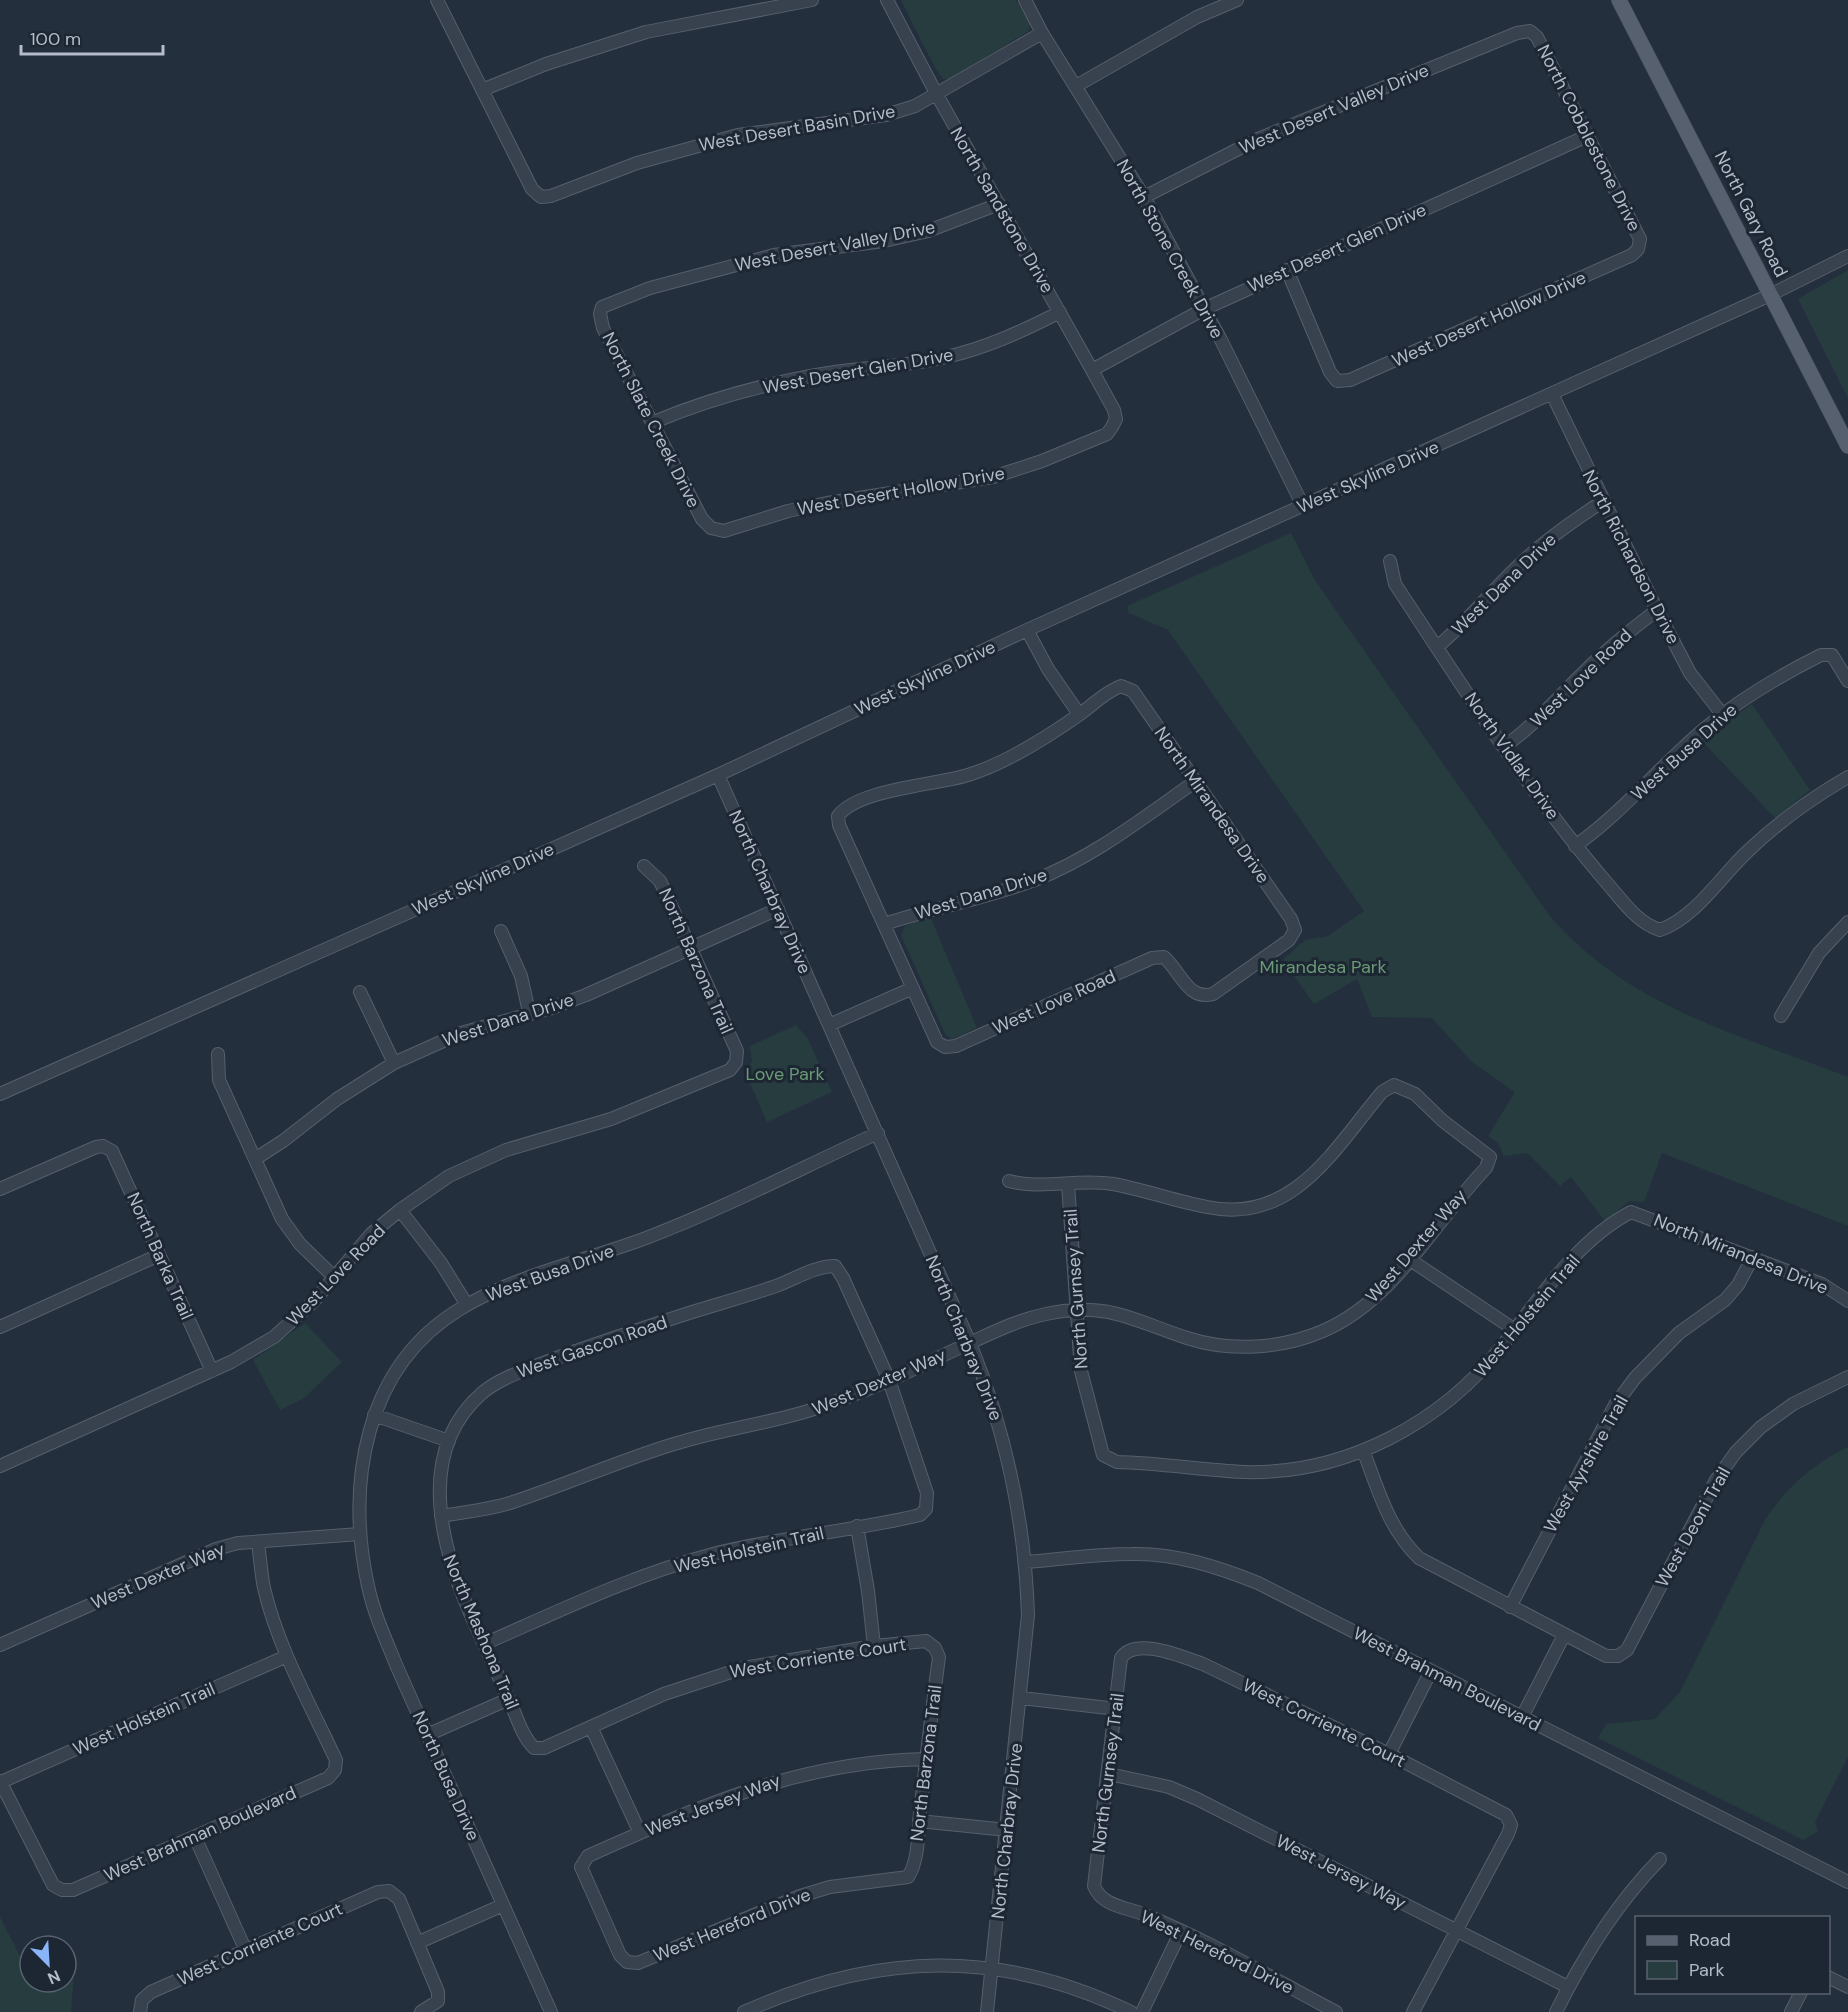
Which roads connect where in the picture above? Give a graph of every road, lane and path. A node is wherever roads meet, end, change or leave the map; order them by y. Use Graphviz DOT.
graph roads {
  1 [pos="437,0"];
  2 [pos="812,0"];
  3 [pos="887,0"];
  4 [pos="1025,0"];
  5 [pos="1237,0"];
  6 [pos="1619,0"];
  7 [pos="773,3"];
  8 [pos="1530,31"];
  9 [pos="1042,33"];
  10 [pos="1076,86"];
  11 [pos="482,90"];
  12 [pos="937,95"];
  13 [pos="1587,136"];
  14 [pos="1144,197"];
  15 [pos="999,204"];
  16 [pos="1638,249"];
  17 [pos="1848,256"];
  18 [pos="1287,270"];
  19 [pos="1770,296"];
  20 [pos="602,307"];
  21 [pos="1204,309"];
  22 [pos="1060,312"];
  23 [pos="1092,370"];
  24 [pos="1552,394"];
  25 [pos="1116,420"];
  26 [pos="654,422"];
  27 [pos="1848,446"];
  28 [pos="1602,502"];
  29 [pos="1303,506"];
  30 [pos="711,528"];
  31 [pos="1390,561"];
  32 [pos="1657,610"];
  33 [pos="1027,630"];
  34 [pos="1437,647"];
  35 [pos="1848,681"];
  36 [pos="1079,714"];
  37 [pos="1722,714"];
  38 [pos="1505,746"];
  39 [pos="718,775"];
  40 [pos="1848,777"];
  41 [pos="1196,781"];
  42 [pos="1575,846"];
  43 [pos="644,866"];
  44 [pos="778,909"];
  45 [pos="1848,922"];
  46 [pos="884,924"];
  47 [pos="501,931"];
  48 [pos="691,948"];
  49 [pos="1164,957"];
  50 [pos="913,988"];
  51 [pos="360,992"];
  52 [pos="529,1012"];
  53 [pos="1781,1016"];
  54 [pos="829,1025"];
  55 [pos="218,1054"];
  56 [pos="736,1062"];
  57 [pos="394,1063"];
  58 [pos="0,1094"];
  59 [pos="878,1133"];
  60 [pos="255,1159"];
  61 [pos="1008,1180"];
  62 [pos="1068,1184"];
  63 [pos="0,1189"];
  64 [pos="400,1210"];
  65 [pos="1631,1212"];
  66 [pos="159,1256"];
  67 [pos="1753,1257"];
  68 [pos="1409,1260"];
  69 [pos="334,1277"];
  70 [pos="1848,1301"];
  71 [pos="467,1305"];
  72 [pos="1075,1310"];
  73 [pos="0,1327"];
  74 [pos="1515,1330"];
  75 [pos="970,1343"];
  76 [pos="212,1371"];
  77 [pos="1848,1377"];
  78 [pos="889,1380"];
  79 [pos="374,1415"];
  80 [pos="449,1441"];
  81 [pos="1363,1450"];
  82 [pos="1109,1460"];
  83 [pos="0,1466"];
  84 [pos="441,1516"];
  85 [pos="857,1526"];
  86 [pos="360,1534"];
  87 [pos="258,1542"];
  88 [pos="1026,1562"];
  89 [pos="1510,1607"];
  90 [pos="1564,1635"];
  91 [pos="483,1644"];
  92 [pos="0,1645"];
  93 [pos="874,1646"];
  94 [pos="935,1648"];
  95 [pos="1125,1652"];
  96 [pos="287,1656"];
  97 [pos="1431,1671"];
  98 [pos="1021,1698"];
  99 [pos="509,1699"];
  100 [pos="1117,1709"];
  101 [pos="1522,1718"];
  102 [pos="591,1727"];
  103 [pos="427,1735"];
  104 [pos="534,1748"];
  105 [pos="1389,1754"];
  106 [pos="926,1759"];
  107 [pos="1108,1774"];
  108 [pos="0,1782"];
  109 [pos="919,1821"];
  110 [pos="1007,1830"];
  111 [pos="640,1833"];
  112 [pos="195,1837"];
  113 [pos="1660,1859"];
  114 [pos="908,1877"];
  115 [pos="1848,1882"];
  116 [pos="1097,1894"];
  117 [pos="503,1905"];
  118 [pos="1457,1930"];
  119 [pos="1181,1931"];
  120 [pos="417,1942"];
  121 [pos="246,1951"];
  122 [pos="627,1962"];
  123 [pos="992,1968"];
  124 [pos="1830,1978"];
  125 [pos="1568,1986"];
  126 [pos="1848,1987"];
  127 [pos="1800,1994"];
  128 [pos="139,2010"];
  129 [pos="421,2012"];
  130 [pos="551,2012"];
  131 [pos="744,2012"];
  132 [pos="987,2012"];
  133 [pos="1131,2012"];
  134 [pos="1142,2012"];
  135 [pos="1336,2012"];
  136 [pos="1413,2012"];
  137 [pos="1556,2012"];
  138 [pos="1791,2012"];
  1 -- 11 [label="street"];
  2 -- 7 [label="street"];
  3 -- 12 [label="street, North Sandstone Drive"];
  4 -- 9 [label="street, North Stone Creek Drive"];
  5 -- 10 [label="street"];
  6 -- 19 [label="main road, North Gary Road"];
  7 -- 11 [label="street"];
  8 -- 13 [label="street, North Cobblestone Drive"];
  8 -- 14 [label="street, West Desert Valley Drive"];
  9 -- 10 [label="street, North Stone Creek Drive"];
  9 -- 12 [label="street, West Desert Basin Drive"];
  10 -- 14 [label="street, North Stone Creek Drive"];
  11 -- 12 [label="street, West Desert Basin Drive"];
  12 -- 15 [label="street, North Sandstone Drive"];
  13 -- 16 [label="street, North Cobblestone Drive"];
  13 -- 18 [label="street, West Desert Glen Drive"];
  14 -- 21 [label="street, North Stone Creek Drive"];
  15 -- 20 [label="street, West Desert Valley Drive"];
  15 -- 22 [label="street, North Sandstone Drive"];
  16 -- 18 [label="street, West Desert Hollow Drive"];
  17 -- 19 [label="street, West Skyline Drive"];
  18 -- 21 [label="street, West Desert Glen Drive"];
  19 -- 24 [label="street, West Skyline Drive"];
  19 -- 27 [label="main road, North Gary Road"];
  20 -- 26 [label="street, North Slate Creek Drive"];
  21 -- 23 [label="street, West Desert Glen Drive"];
  21 -- 29 [label="street, North Stone Creek Drive"];
  22 -- 23 [label="street, North Sandstone Drive"];
  22 -- 26 [label="street, West Desert Glen Drive"];
  23 -- 25 [label="street, North Sandstone Drive"];
  24 -- 28 [label="street, North Richardson Drive"];
  24 -- 29 [label="street, West Skyline Drive"];
  25 -- 30 [label="street, West Desert Hollow Drive"];
  26 -- 30 [label="street, North Slate Creek Drive"];
  28 -- 32 [label="street, North Richardson Drive"];
  28 -- 34 [label="street, West Dana Drive"];
  29 -- 33 [label="street, West Skyline Drive"];
  31 -- 34 [label="street, North Vidlak Drive"];
  32 -- 37 [label="street, North Richardson Drive"];
  32 -- 38 [label="street, West Love Road"];
  33 -- 36 [label="street"];
  33 -- 39 [label="street, West Skyline Drive"];
  34 -- 38 [label="street, North Vidlak Drive"];
  35 -- 37 [label="street, West Busa Drive"];
  36 -- 41 [label="street, North Mirandesa Drive"];
  36 -- 46 [label="street"];
  37 -- 42 [label="street, West Busa Drive"];
  38 -- 42 [label="street, North Vidlak Drive"];
  39 -- 44 [label="street, North Charbray Drive"];
  39 -- 58 [label="street, West Skyline Drive"];
  40 -- 42 [label="street, North Vidlak Drive"];
  41 -- 46 [label="street, West Dana Drive"];
  41 -- 49 [label="street, North Mirandesa Drive"];
  43 -- 48 [label="street, North Barzona Trail"];
  44 -- 48 [label="street, West Dana Drive"];
  44 -- 54 [label="street, North Charbray Drive"];
  45 -- 53 [label="street"];
  46 -- 50 [label="street"];
  47 -- 52 [label="street"];
  48 -- 52 [label="street, West Dana Drive"];
  48 -- 56 [label="street, North Barzona Trail"];
  49 -- 50 [label="street, West Love Road"];
  50 -- 54 [label="street"];
  51 -- 57 [label="street"];
  52 -- 57 [label="street, West Dana Drive"];
  54 -- 59 [label="street, North Charbray Drive"];
  55 -- 60 [label="street"];
  56 -- 64 [label="street, West Love Road"];
  57 -- 60 [label="street, West Dana Drive"];
  59 -- 71 [label="street, West Busa Drive"];
  59 -- 75 [label="street, North Charbray Drive"];
  60 -- 69 [label="street"];
  61 -- 62 [label="street"];
  62 -- 68 [label="street, West Dexter Way"];
  62 -- 72 [label="street, North Gurnsey Trail"];
  63 -- 66 [label="street, North Barka Trail"];
  64 -- 69 [label="street, West Love Road"];
  64 -- 71 [label="street"];
  65 -- 67 [label="street, North Mirandesa Drive"];
  65 -- 74 [label="street, West Holstein Trail"];
  66 -- 73 [label="street"];
  66 -- 76 [label="street, North Barka Trail"];
  67 -- 70 [label="street, North Mirandesa Drive"];
  67 -- 89 [label="street, West Ayrshire Trail"];
  68 -- 72 [label="street, West Dexter Way"];
  68 -- 74 [label="street"];
  69 -- 76 [label="street, West Love Road"];
  71 -- 79 [label="street, West Busa Drive"];
  72 -- 75 [label="street, West Dexter Way"];
  72 -- 82 [label="street, North Gurnsey Trail"];
  74 -- 81 [label="street, West Holstein Trail"];
  75 -- 78 [label="street, West Dexter Way"];
  75 -- 88 [label="street, North Charbray Drive"];
  76 -- 83 [label="street, West Love Road"];
  77 -- 90 [label="street, West Deoni Trail"];
  78 -- 80 [label="street, West Gascon Road"];
  78 -- 84 [label="street, West Dexter Way"];
  78 -- 85 [label="street, West Holstein Trail"];
  79 -- 80 [label="street"];
  79 -- 86 [label="street, West Busa Drive"];
  80 -- 84 [label="street, North Mashona Trail"];
  81 -- 82 [label="street, West Holstein Trail"];
  81 -- 89 [label="street"];
  84 -- 91 [label="street, North Mashona Trail"];
  85 -- 91 [label="street, West Holstein Trail"];
  85 -- 93 [label="street"];
  86 -- 87 [label="street, West Dexter Way"];
  86 -- 103 [label="street, North Busa Drive"];
  87 -- 92 [label="street, West Dexter Way"];
  87 -- 96 [label="street"];
  88 -- 97 [label="street, West Brahman Boulevard"];
  88 -- 98 [label="street, North Charbray Drive"];
  89 -- 90 [label="street"];
  90 -- 101 [label="street"];
  91 -- 99 [label="street, North Mashona Trail"];
  93 -- 94 [label="street, West Corriente Court"];
  93 -- 102 [label="street, West Corriente Court"];
  94 -- 106 [label="street, North Barzona Trail"];
  95 -- 100 [label="street, North Gurnsey Trail"];
  95 -- 105 [label="street, West Corriente Court"];
  96 -- 108 [label="street, West Holstein Trail"];
  96 -- 112 [label="street, West Brahman Boulevard"];
  97 -- 101 [label="street, West Brahman Boulevard"];
  97 -- 105 [label="street"];
  98 -- 100 [label="street"];
  98 -- 110 [label="street, North Charbray Drive"];
  99 -- 103 [label="street"];
  99 -- 104 [label="street, North Mashona Trail"];
  100 -- 107 [label="street, North Gurnsey Trail"];
  101 -- 115 [label="street, West Brahman Boulevard"];
  102 -- 104 [label="street, West Corriente Court"];
  102 -- 111 [label="street"];
  103 -- 117 [label="street, North Busa Drive"];
  105 -- 118 [label="street, West Corriente Court"];
  106 -- 109 [label="street, North Barzona Trail"];
  106 -- 111 [label="street, West Jersey Way"];
  107 -- 116 [label="street, North Gurnsey Trail"];
  107 -- 118 [label="street, West Jersey Way"];
  108 -- 112 [label="street, West Brahman Boulevard"];
  109 -- 110 [label="street"];
  109 -- 114 [label="street, North Barzona Trail"];
  110 -- 123 [label="street, North Charbray Drive"];
  111 -- 122 [label="street, West Jersey Way"];
  112 -- 121 [label="street"];
  113 -- 125 [label="street"];
  114 -- 122 [label="street, West Hereford Drive"];
  116 -- 119 [label="street, West Hereford Drive"];
  117 -- 120 [label="street"];
  117 -- 130 [label="street, North Busa Drive"];
  118 -- 125 [label="street, West Jersey Way"];
  118 -- 136 [label="street"];
  119 -- 134 [label="street"];
  119 -- 135 [label="street, West Hereford Drive"];
  120 -- 121 [label="street, West Corriente Court"];
  120 -- 129 [label="street"];
  121 -- 128 [label="street, West Corriente Court"];
  123 -- 131 [label="street"];
  123 -- 132 [label="street, North Charbray Drive"];
  123 -- 133 [label="street"];
  124 -- 126 [label="street"];
  125 -- 137 [label="street"];
  127 -- 138 [label="street"];
}
